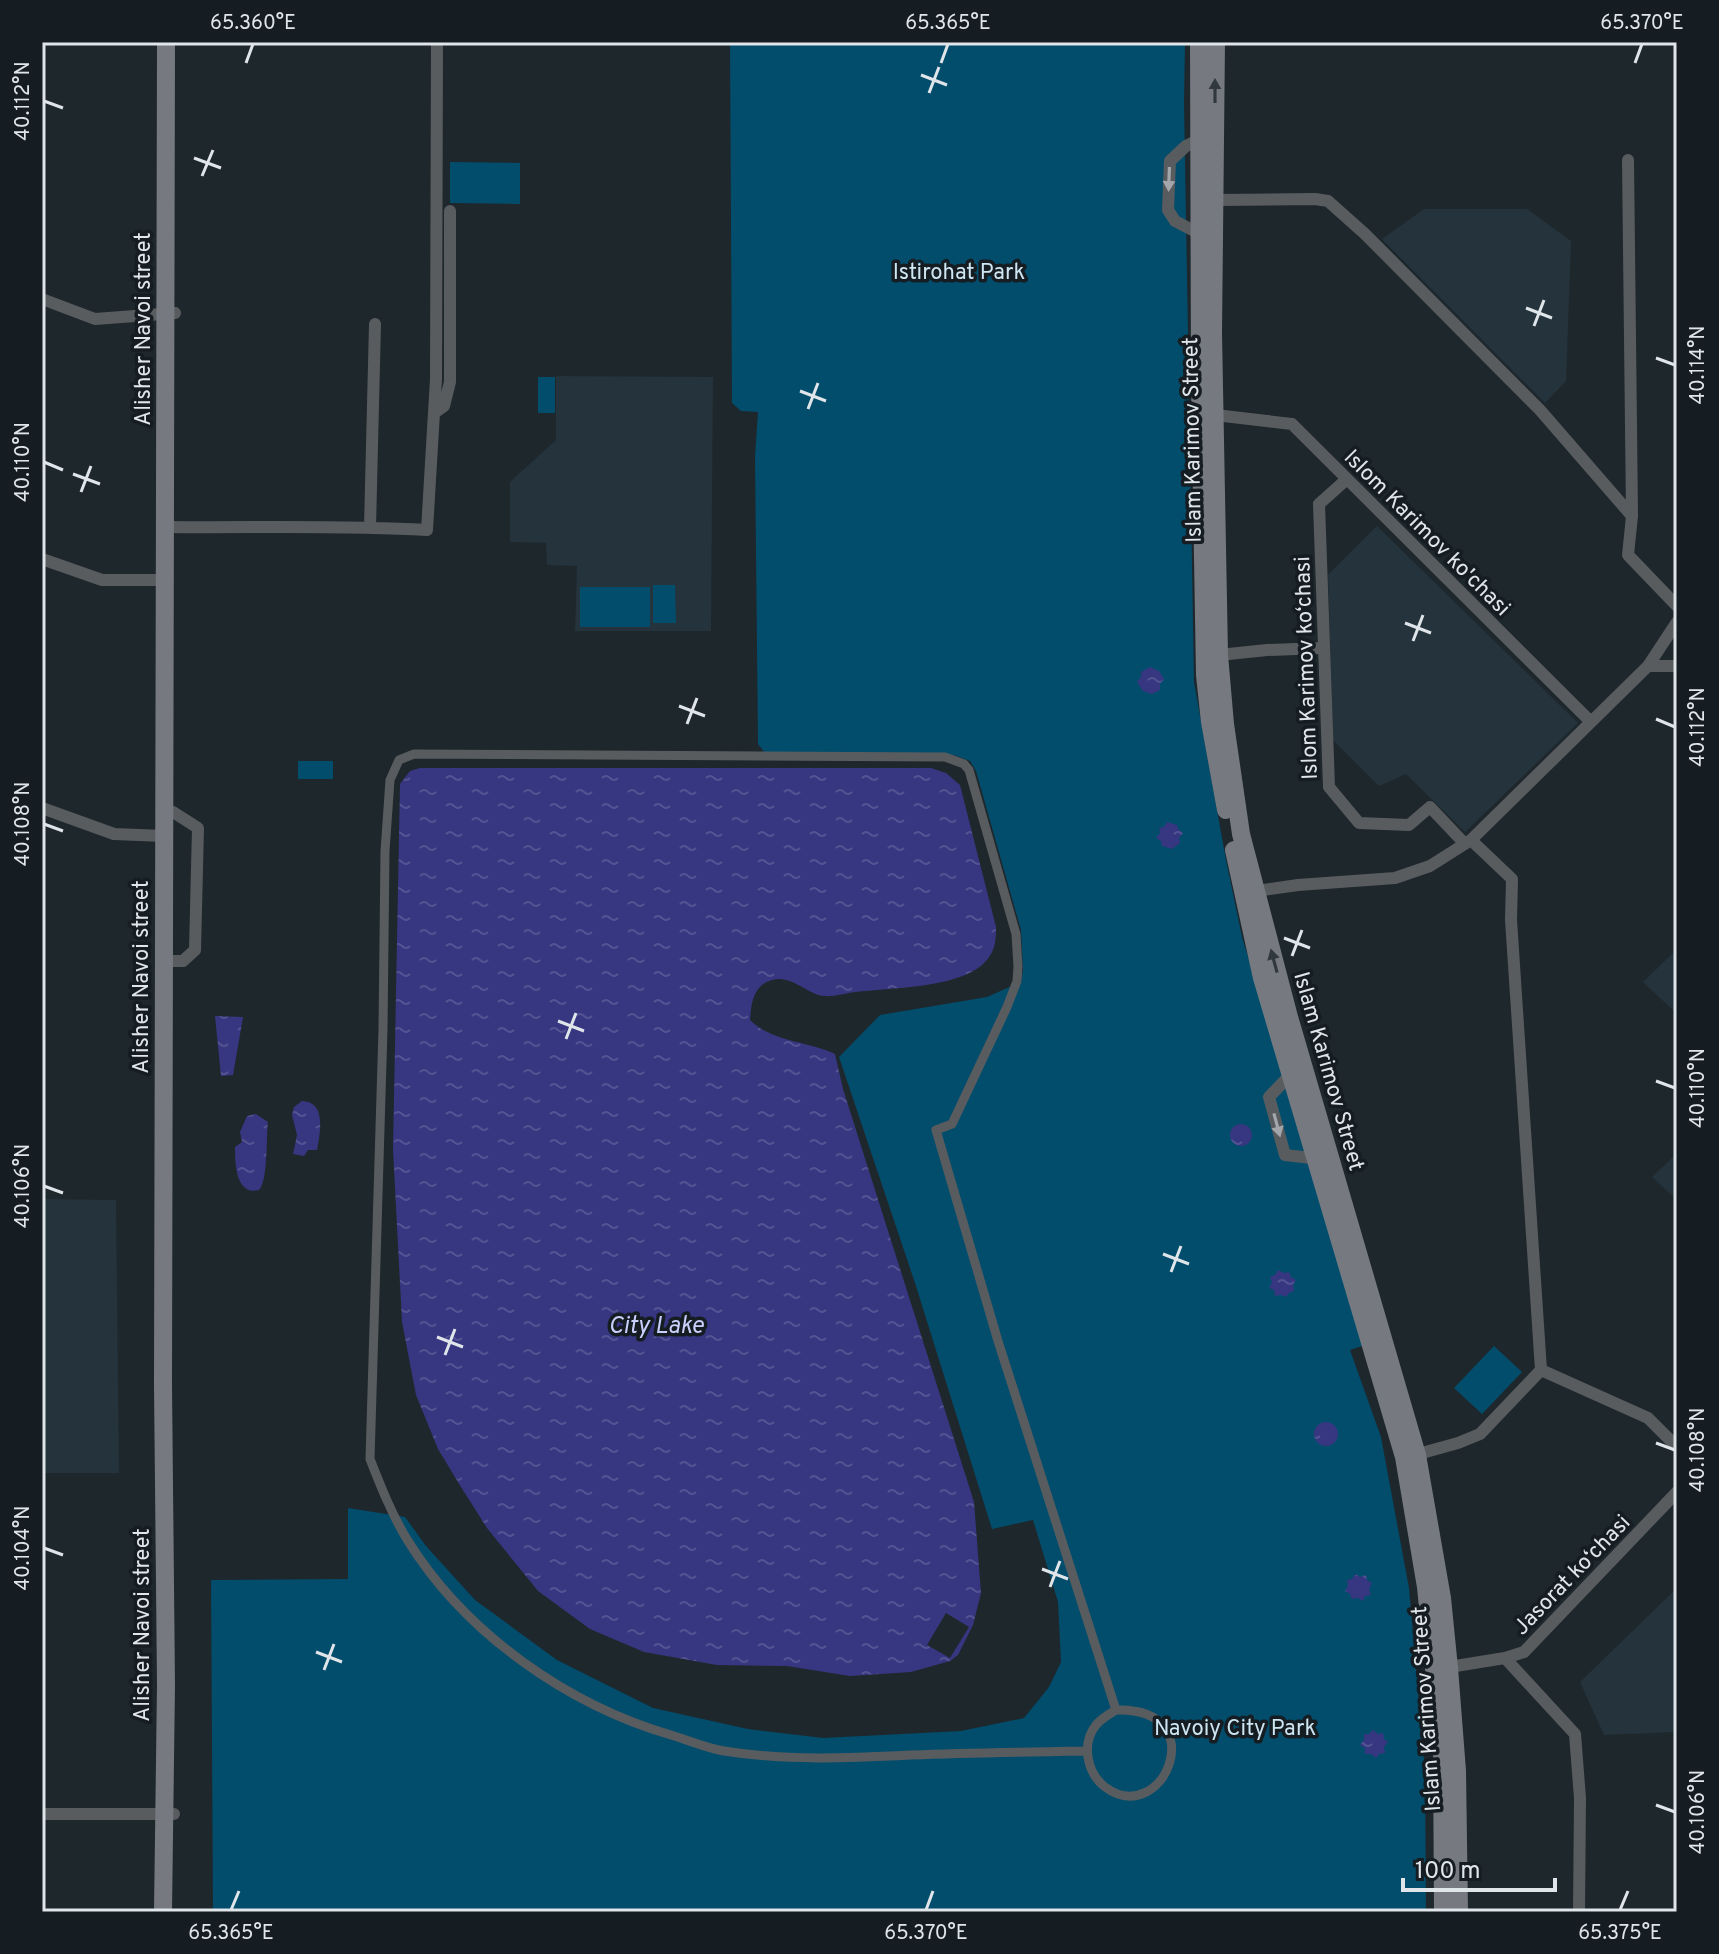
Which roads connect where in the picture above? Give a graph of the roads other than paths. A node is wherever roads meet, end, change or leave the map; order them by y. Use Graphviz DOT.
graph roads {
  1 [pos="166,42"];
  2 [pos="176,42"];
  3 [pos="437,42"];
  4 [pos="1199,42"];
  5 [pos="1216,42"];
  6 [pos="1208,136"];
  7 [pos="1628,160"];
  8 [pos="1215,200"];
  9 [pos="450,211"];
  10 [pos="1200,234"];
  11 [pos="42,299"];
  12 [pos="170,313"];
  13 [pos="375,324"];
  14 [pos="434,413"];
  15 [pos="1215,415"];
  16 [pos="1347,479"];
  17 [pos="1632,516"];
  18 [pos="170,527"];
  19 [pos="370,527"];
  20 [pos="42,559"];
  21 [pos="165,580"];
  22 [pos="1677,606"];
  23 [pos="1677,622"];
  24 [pos="1322,648"];
  25 [pos="1219,655"];
  26 [pos="1648,666"];
  27 [pos="1677,666"];
  28 [pos="1591,722"];
  29 [pos="42,808"];
  30 [pos="169,824"];
  31 [pos="1468,842"];
  32 [pos="1249,892"];
  33 [pos="169,1020"];
  34 [pos="1297,1069"];
  35 [pos="1322,1160"];
  36 [pos="1541,1370"];
  37 [pos="1677,1447"];
  38 [pos="1410,1456"];
  39 [pos="1677,1492"];
  40 [pos="1505,1658"];
  41 [pos="1442,1668"];
  42 [pos="1116,1710"];
  43 [pos="1087,1751"];
  44 [pos="42,1814"];
  45 [pos="169,1814"];
  46 [pos="163,1912"];
  47 [pos="174,1912"];
  48 [pos="1443,1912"];
  49 [pos="1459,1912"];
  50 [pos="1579,1912"];
  1 -- 12 [label="main road, Alisher Navoi street"];
  2 -- 12 [label="main road, Alisher Navoi street"];
  3 -- 14 [label="street"];
  4 -- 6 [label="main road, Islam Karimov Street"];
  6 -- 5 [label="main road, Islam Karimov Street, one-way"];
  6 -- 8 [label="main road, Islam Karimov Street"];
  6 -- 10 [label="main road, Islam Karimov Street"];
  6 -- 10 [label="street, one-way"];
  7 -- 17 [label="street"];
  8 -- 15 [label="main road, Islam Karimov Street"];
  8 -- 17 [label="street"];
  9 -- 14 [label="street"];
  10 -- 32 [label="main road, Islam Karimov Street"];
  11 -- 12 [label="street"];
  12 -- 18 [label="main road, Alisher Navoi street"];
  13 -- 19 [label="street"];
  14 -- 19 [label="street"];
  15 -- 16 [label="street, Islom Karimov ko'chasi"];
  15 -- 25 [label="main road, Islam Karimov Street"];
  16 -- 24 [label="street, Islom Karimov ko‘chasi"];
  16 -- 28 [label="street, Islom Karimov ko'chasi"];
  17 -- 22 [label="street"];
  18 -- 19 [label="street"];
  18 -- 21 [label="main road, Alisher Navoi street"];
  18 -- 30 [label="main road, Alisher Navoi street"];
  20 -- 21 [label="street"];
  21 -- 30 [label="main road, Alisher Navoi street"];
  23 -- 26 [label="street"];
  24 -- 25 [label="street"];
  24 -- 31 [label="street, Islom Karimov ko‘chasi"];
  25 -- 32 [label="main road, Islam Karimov Street"];
  26 -- 27 [label="street"];
  26 -- 28 [label="street"];
  28 -- 31 [label="street"];
  29 -- 30 [label="street"];
  30 -- 33 [label="main road, Alisher Navoi street"];
  30 -- 33 [label="main road, Alisher Navoi street"];
  31 -- 32 [label="street"];
  31 -- 36 [label="street"];
  32 -- 34 [label="main road, Islam Karimov Street"];
  33 -- 45 [label="main road, Alisher Navoi street"];
  34 -- 35 [label="main road, Islam Karimov Street"];
  34 -- 35 [label="street, one-way"];
  35 -- 38 [label="main road, Islam Karimov Street"];
  36 -- 37 [label="street"];
  36 -- 38 [label="street"];
  38 -- 41 [label="main road, Islam Karimov Street"];
  39 -- 40 [label="street, Jasorat ko‘chasi"];
  40 -- 41 [label="street, Jasorat ko‘chasi"];
  40 -- 50 [label="street"];
  41 -- 48 [label="main road, Islam Karimov Street"];
  41 -- 49 [label="main road, Islam Karimov Street"];
  42 -- 43 [label="street"];
  42 -- 43 [label="street"];
  42 -- 43 [label="street"];
  44 -- 45 [label="street"];
  45 -- 46 [label="main road, Alisher Navoi street"];
  45 -- 47 [label="main road, Alisher Navoi street"];
}
